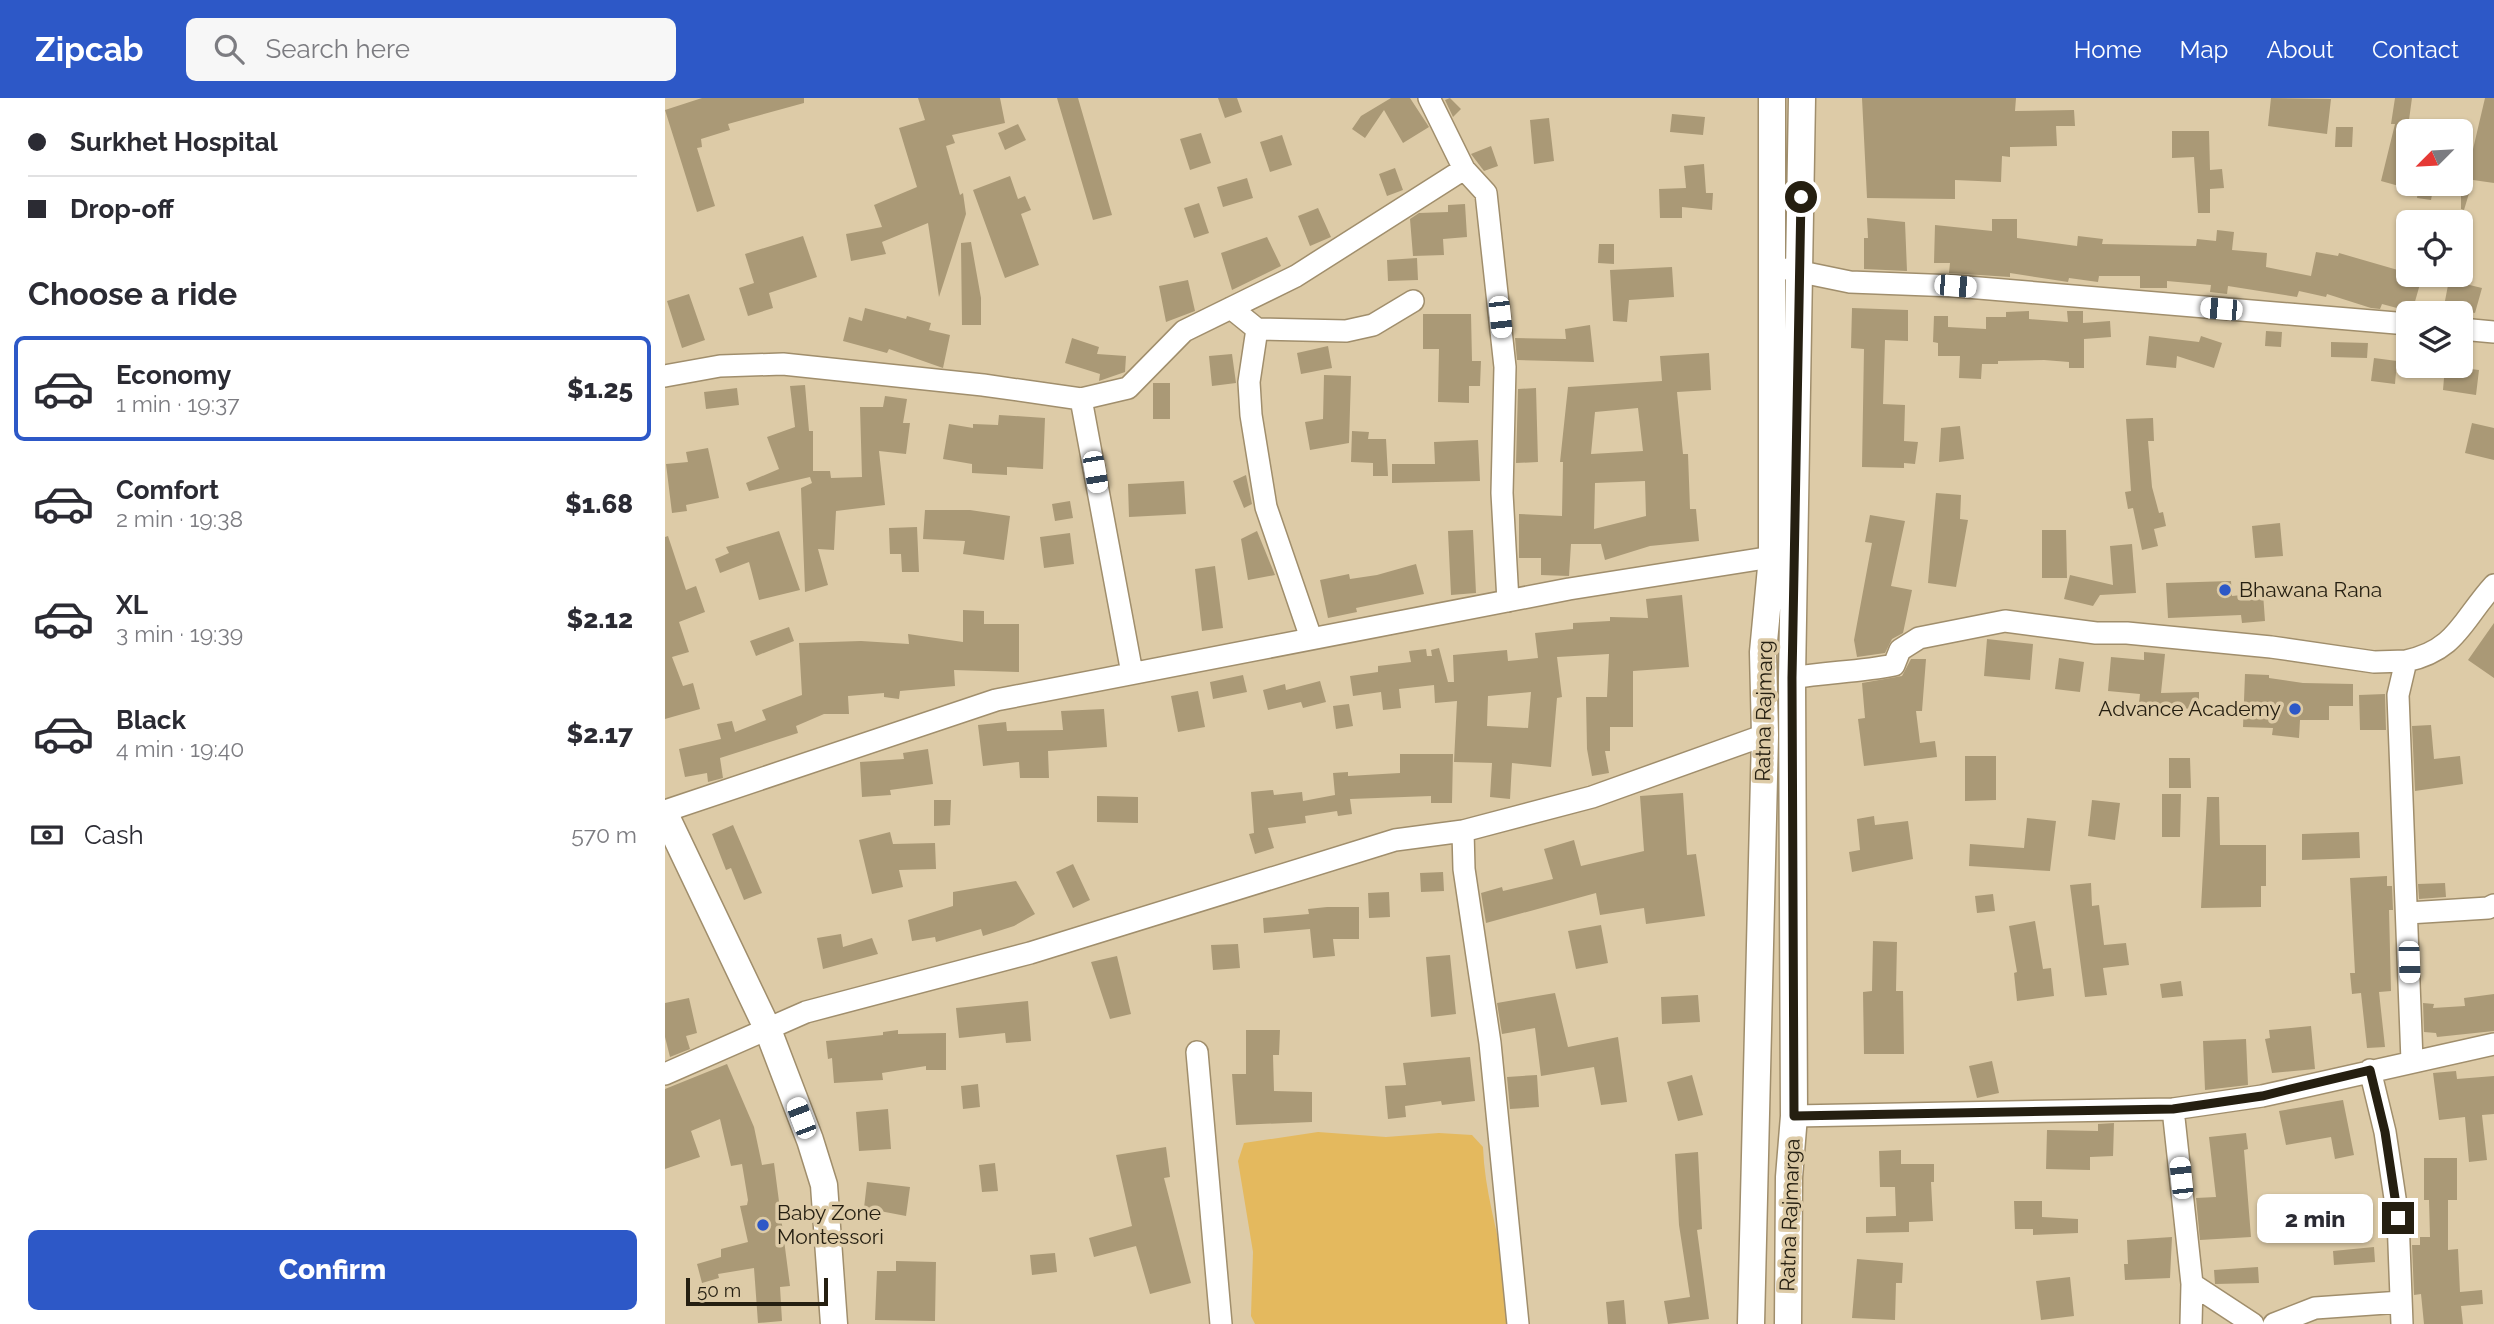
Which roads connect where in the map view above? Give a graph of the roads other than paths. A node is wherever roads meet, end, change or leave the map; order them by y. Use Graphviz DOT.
graph roads {
  1 [pos="1429,98"];
  2 [pos="1772,98"];
  3 [pos="1802,98"];
  4 [pos="1464,169"];
  5 [pos="1771,266"];
  6 [pos="1800,271"];
  7 [pos="1413,301"];
  8 [pos="1231,308"];
  9 [pos="2396,323"];
  10 [pos="1257,329"];
  11 [pos="2473,330"];
  12 [pos="2494,332"];
  13 [pos="665,376"];
  14 [pos="1081,399"];
  15 [pos="1772,557"];
  16 [pos="2494,585"];
  17 [pos="1508,601"];
  18 [pos="1311,639"];
  19 [pos="1793,650"];
  20 [pos="1763,652"];
  21 [pos="2406,661"];
  22 [pos="1132,673"];
  23 [pos="1792,678"];
  24 [pos="1765,735"];
  25 [pos="665,813"];
  26 [pos="1463,831"];
  27 [pos="2494,905"];
  28 [pos="2408,913"];
  29 [pos="768,1030"];
  30 [pos="2494,1044"];
  31 [pos="1197,1052"];
  32 [pos="2411,1061"];
  33 [pos="2370,1070"];
  34 [pos="665,1074"];
  35 [pos="2173,1109"];
  36 [pos="1794,1116"];
  37 [pos="2192,1284"];
  38 [pos="2401,1302"];
  39 [pos="834,1324"];
  40 [pos="1221,1324"];
  41 [pos="1518,1324"];
  42 [pos="1751,1324"];
  43 [pos="1788,1324"];
  44 [pos="2191,1324"];
  45 [pos="2253,1324"];
  46 [pos="2274,1324"];
  47 [pos="2402,1324"];
  1 -- 4 [label="street"];
  2 -- 5 [label="main road, Ratna Rajmarg"];
  3 -- 6 [label="main road, Ratna Rajmarga"];
  4 -- 8 [label="street"];
  4 -- 17 [label="street"];
  5 -- 6 [label="street"];
  5 -- 15 [label="main road, Ratna Rajmarg"];
  6 -- 9 [label="street"];
  6 -- 19 [label="main road, Ratna Rajmarga"];
  7 -- 10 [label="street"];
  8 -- 10 [label="street"];
  8 -- 14 [label="street"];
  10 -- 18 [label="street"];
  11 -- 12 [label="street"];
  13 -- 14 [label="street"];
  14 -- 22 [label="street"];
  15 -- 17 [label="street"];
  15 -- 20 [label="main road, Ratna Rajmarg"];
  16 -- 21 [label="street"];
  17 -- 18 [label="street"];
  18 -- 22 [label="street"];
  19 -- 20 [label="main road"];
  19 -- 23 [label="main road, Ratna Rajmarga"];
  20 -- 24 [label="main road, Ratna Rajmarg"];
  21 -- 23 [label="street"];
  21 -- 28 [label="street"];
  22 -- 25 [label="street"];
  23 -- 36 [label="main road, Ratna Rajmarga"];
  24 -- 26 [label="street"];
  24 -- 42 [label="main road, Ratna Rajmarg"];
  25 -- 29 [label="main road"];
  26 -- 29 [label="street"];
  26 -- 41 [label="street"];
  27 -- 28 [label="street"];
  28 -- 32 [label="street"];
  29 -- 34 [label="street"];
  29 -- 39 [label="main road"];
  30 -- 32 [label="street"];
  31 -- 40 [label="street"];
  32 -- 33 [label="street"];
  33 -- 35 [label="street"];
  33 -- 38 [label="street"];
  35 -- 36 [label="street"];
  35 -- 37 [label="street"];
  36 -- 43 [label="main road, Ratna Rajmarga"];
  37 -- 44 [label="street"];
  37 -- 45 [label="street"];
  38 -- 46 [label="street"];
  38 -- 47 [label="street"];
}
